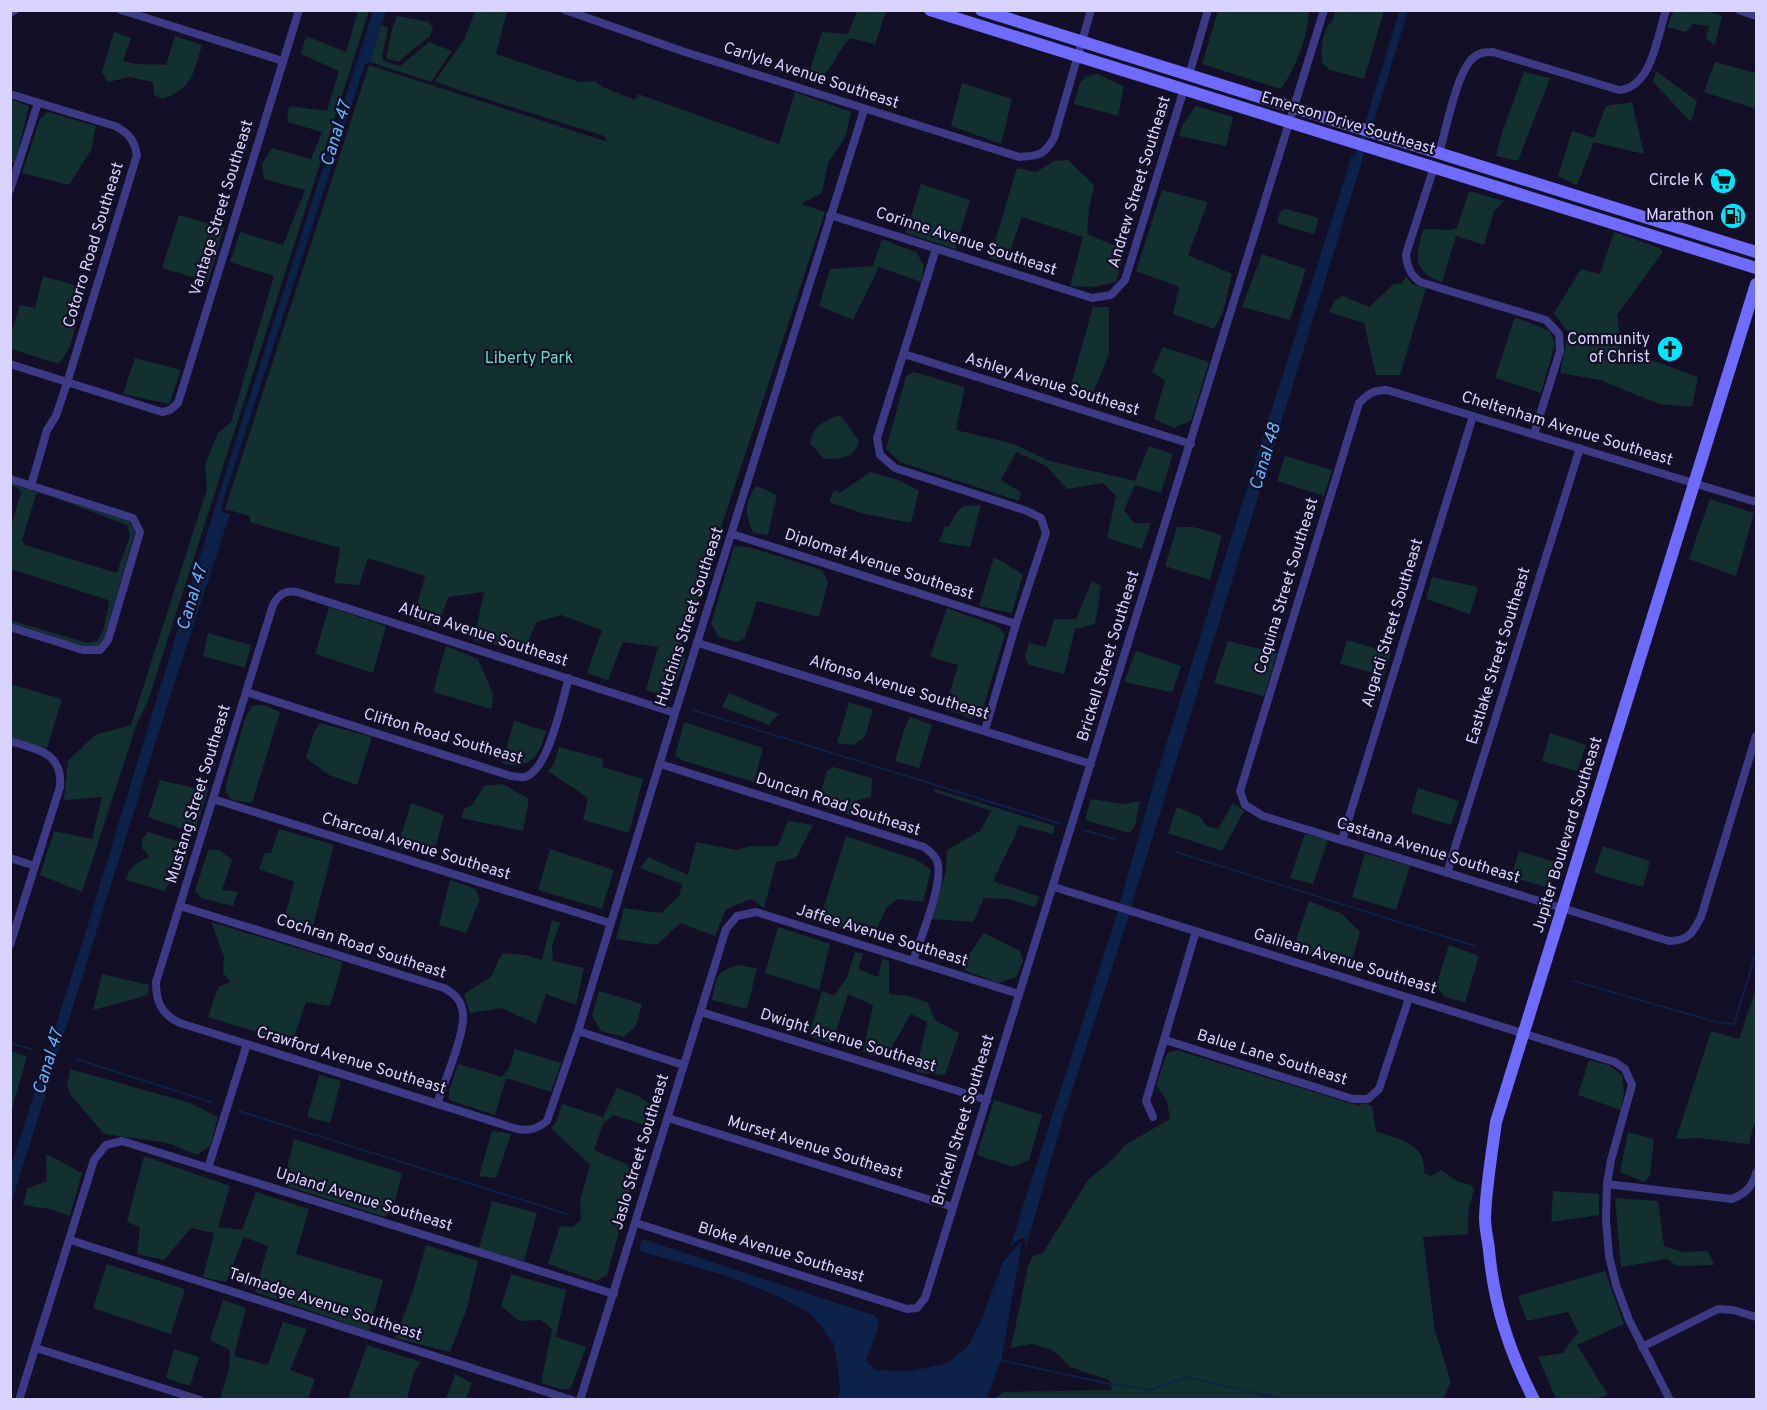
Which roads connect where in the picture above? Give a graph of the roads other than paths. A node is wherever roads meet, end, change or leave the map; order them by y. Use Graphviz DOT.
graph roads {
  1 [pos="15,10"];
  2 [pos="121,10"];
  3 [pos="299,10"];
  4 [pos="565,10"];
  5 [pos="930,10"];
  6 [pos="981,10"];
  7 [pos="1091,10"];
  8 [pos="1208,10"];
  9 [pos="1324,10"];
  10 [pos="1666,10"];
  11 [pos="1739,10"];
  12 [pos="10,13"];
  13 [pos="1756,16"];
  14 [pos="1081,42"];
  15 [pos="1077,57"];
  16 [pos="283,61"];
  17 [pos="1189,75"];
  18 [pos="1184,89"];
  19 [pos="10,94"];
  20 [pos="38,103"];
  21 [pos="1294,109"];
  22 [pos="864,110"];
  23 [pos="1289,123"];
  24 [pos="1439,153"];
  25 [pos="1434,167"];
  26 [pos="10,190"];
  27 [pos="830,215"];
  28 [pos="936,249"];
  29 [pos="1756,252"];
  30 [pos="1756,268"];
  31 [pos="1756,284"];
  32 [pos="1092,298"];
  33 [pos="904,354"];
  34 [pos="10,364"];
  35 [pos="67,383"];
  36 [pos="1369,393"];
  37 [pos="1473,416"];
  38 [pos="1534,434"];
  39 [pos="1191,444"];
  40 [pos="1580,448"];
  41 [pos="10,479"];
  42 [pos="1694,484"];
  43 [pos="31,486"];
  44 [pos="1756,502"];
  45 [pos="732,534"];
  46 [pos="281,594"];
  47 [pos="1016,624"];
  48 [pos="10,627"];
  49 [pos="698,643"];
  50 [pos="569,678"];
  51 [pos="246,692"];
  52 [pos="675,713"];
  53 [pos="985,730"];
  54 [pos="1756,736"];
  55 [pos="10,741"];
  56 [pos="660,764"];
  57 [pos="1091,764"];
  58 [pos="1240,791"];
  59 [pos="213,799"];
  60 [pos="1342,840"];
  61 [pos="10,858"];
  62 [pos="35,866"];
  63 [pos="1447,873"];
  64 [pos="1054,887"];
  65 [pos="180,906"];
  66 [pos="1563,909"];
  67 [pos="737,916"];
  68 [pos="610,923"];
  69 [pos="1196,931"];
  70 [pos="10,945"];
  71 [pos="913,961"];
  72 [pos="1019,994"];
  73 [pos="1409,998"];
  74 [pos="160,1007"];
  75 [pos="701,1012"];
  76 [pos="578,1031"];
  77 [pos="1523,1033"];
  78 [pos="1165,1040"];
  79 [pos="247,1044"];
  80 [pos="683,1065"];
  81 [pos="987,1100"];
  82 [pos="436,1104"];
  83 [pos="1153,1117"];
  84 [pos="668,1118"];
  85 [pos="538,1128"];
  86 [pos="208,1167"];
  87 [pos="1756,1173"];
  88 [pos="1607,1184"];
  89 [pos="953,1207"];
  90 [pos="636,1224"];
  91 [pos="70,1240"];
  92 [pos="614,1294"];
  93 [pos="917,1308"];
  94 [pos="1756,1317"];
  95 [pos="1642,1347"];
  96 [pos="36,1348"];
  97 [pos="19,1400"];
  98 [pos="200,1400"];
  99 [pos="572,1400"];
  100 [pos="580,1400"];
  101 [pos="1534,1400"];
  102 [pos="1670,1400"];
  1 -- 12 [label="street"];
  2 -- 16 [label="street"];
  3 -- 16 [label="street, Vantage Street Southeast"];
  4 -- 22 [label="street, Carlyle Avenue Southeast"];
  5 -- 15 [label="street, Emerson Drive Southeast"];
  6 -- 14 [label="street, Emerson Drive Southeast"];
  7 -- 14 [label="street"];
  8 -- 17 [label="street"];
  9 -- 21 [label="street, Brickell Street Southeast"];
  10 -- 24 [label="street"];
  11 -- 13 [label="street"];
  14 -- 15 [label="street"];
  14 -- 17 [label="street, Emerson Drive Southeast"];
  15 -- 18 [label="street, Emerson Drive Southeast"];
  15 -- 22 [label="street, Carlyle Avenue Southeast"];
  16 -- 35 [label="street, Vantage Street Southeast"];
  17 -- 21 [label="street, Emerson Drive Southeast"];
  18 -- 23 [label="street, Emerson Drive Southeast"];
  18 -- 32 [label="street, Andrew Street Southeast"];
  19 -- 20 [label="street, Cotorro Road Southeast"];
  20 -- 26 [label="street"];
  20 -- 35 [label="street, Cotorro Road Southeast"];
  21 -- 23 [label="street, Brickell Street Southeast"];
  21 -- 24 [label="street, Emerson Drive Southeast"];
  22 -- 27 [label="street, Hutchins Street Southeast"];
  23 -- 25 [label="street, Emerson Drive Southeast"];
  23 -- 39 [label="street, Brickell Street Southeast"];
  24 -- 29 [label="street, Emerson Drive Southeast"];
  25 -- 30 [label="street, Emerson Drive Southeast"];
  25 -- 38 [label="street"];
  27 -- 28 [label="street, Corinne Avenue Southeast"];
  27 -- 45 [label="street, Hutchins Street Southeast"];
  28 -- 32 [label="street, Corinne Avenue Southeast"];
  28 -- 33 [label="street"];
  31 -- 42 [label="street, Jupiter Boulevard Southeast"];
  33 -- 39 [label="street, Ashley Avenue Southeast"];
  33 -- 47 [label="street"];
  34 -- 35 [label="street"];
  35 -- 43 [label="street, Cotorro Road Southeast"];
  36 -- 37 [label="street, Cheltenham Avenue Southeast"];
  36 -- 58 [label="street, Coquina Street Southeast"];
  37 -- 38 [label="street, Cheltenham Avenue Southeast"];
  37 -- 60 [label="street, Algardi Street Southeast"];
  38 -- 40 [label="street, Cheltenham Avenue Southeast"];
  39 -- 57 [label="street, Brickell Street Southeast"];
  40 -- 42 [label="street, Cheltenham Avenue Southeast"];
  40 -- 63 [label="street, Eastlake Street Southeast"];
  41 -- 43 [label="street"];
  42 -- 44 [label="street, Cheltenham Avenue Southeast"];
  42 -- 66 [label="street, Jupiter Boulevard Southeast"];
  43 -- 48 [label="street"];
  45 -- 47 [label="street, Diplomat Avenue Southeast"];
  45 -- 49 [label="street, Hutchins Street Southeast"];
  46 -- 50 [label="street, Altura Avenue Southeast"];
  46 -- 51 [label="street, Mustang Street Southeast"];
  47 -- 53 [label="street"];
  49 -- 52 [label="street, Hutchins Street Southeast"];
  49 -- 53 [label="street, Alfonso Avenue Southeast"];
  50 -- 51 [label="street, Clifton Road Southeast"];
  50 -- 52 [label="street, Altura Avenue Southeast"];
  51 -- 59 [label="street, Mustang Street Southeast"];
  52 -- 56 [label="street, Hutchins Street Southeast"];
  53 -- 57 [label="street, Alfonso Avenue Southeast"];
  54 -- 66 [label="street, Castana Avenue Southeast"];
  55 -- 62 [label="street"];
  56 -- 68 [label="street, Hutchins Street Southeast"];
  56 -- 71 [label="street, Duncan Road Southeast"];
  57 -- 64 [label="street, Brickell Street Southeast"];
  58 -- 60 [label="street, Castana Avenue Southeast"];
  59 -- 65 [label="street, Mustang Street Southeast"];
  59 -- 68 [label="street, Charcoal Avenue Southeast"];
  60 -- 63 [label="street, Castana Avenue Southeast"];
  61 -- 62 [label="street"];
  62 -- 70 [label="street"];
  63 -- 66 [label="street, Castana Avenue Southeast"];
  64 -- 69 [label="street, Galilean Avenue Southeast"];
  64 -- 72 [label="street, Brickell Street Southeast"];
  65 -- 74 [label="street, Mustang Street Southeast"];
  65 -- 82 [label="street, Cochran Road Southeast"];
  66 -- 77 [label="street, Jupiter Boulevard Southeast"];
  67 -- 71 [label="street, Jaffee Avenue Southeast"];
  67 -- 75 [label="street, Jaslo Street Southeast"];
  68 -- 76 [label="street, Hutchins Street Southeast"];
  69 -- 73 [label="street, Galilean Avenue Southeast"];
  69 -- 78 [label="street"];
  71 -- 72 [label="street, Jaffee Avenue Southeast"];
  72 -- 81 [label="street, Brickell Street Southeast"];
  73 -- 77 [label="street, Galilean Avenue Southeast"];
  73 -- 78 [label="street, Balue Lane Southeast"];
  74 -- 79 [label="street, Crawford Avenue Southeast"];
  75 -- 80 [label="street, Jaslo Street Southeast"];
  75 -- 81 [label="street, Dwight Avenue Southeast"];
  76 -- 80 [label="street"];
  76 -- 85 [label="street, Hutchins Street Southeast"];
  77 -- 88 [label="street, Galilean Avenue Southeast"];
  77 -- 101 [label="street, Jupiter Boulevard Southeast"];
  78 -- 83 [label="street"];
  79 -- 82 [label="street, Crawford Avenue Southeast"];
  79 -- 86 [label="street"];
  80 -- 84 [label="street, Jaslo Street Southeast"];
  81 -- 89 [label="street, Brickell Street Southeast"];
  82 -- 85 [label="street, Crawford Avenue Southeast"];
  84 -- 89 [label="street, Murset Avenue Southeast"];
  84 -- 90 [label="street, Jaslo Street Southeast"];
  86 -- 91 [label="street, Upland Avenue Southeast"];
  86 -- 92 [label="street, Upland Avenue Southeast"];
  87 -- 88 [label="street"];
  88 -- 95 [label="street"];
  89 -- 93 [label="street, Brickell Street Southeast"];
  90 -- 92 [label="street, Jaslo Street Southeast"];
  90 -- 93 [label="street, Bloke Avenue Southeast"];
  91 -- 96 [label="street"];
  91 -- 99 [label="street, Talmadge Avenue Southeast"];
  92 -- 100 [label="street, Jaslo Street Southeast"];
  94 -- 95 [label="street"];
  95 -- 102 [label="street"];
  96 -- 97 [label="street"];
  96 -- 98 [label="street"];
}
